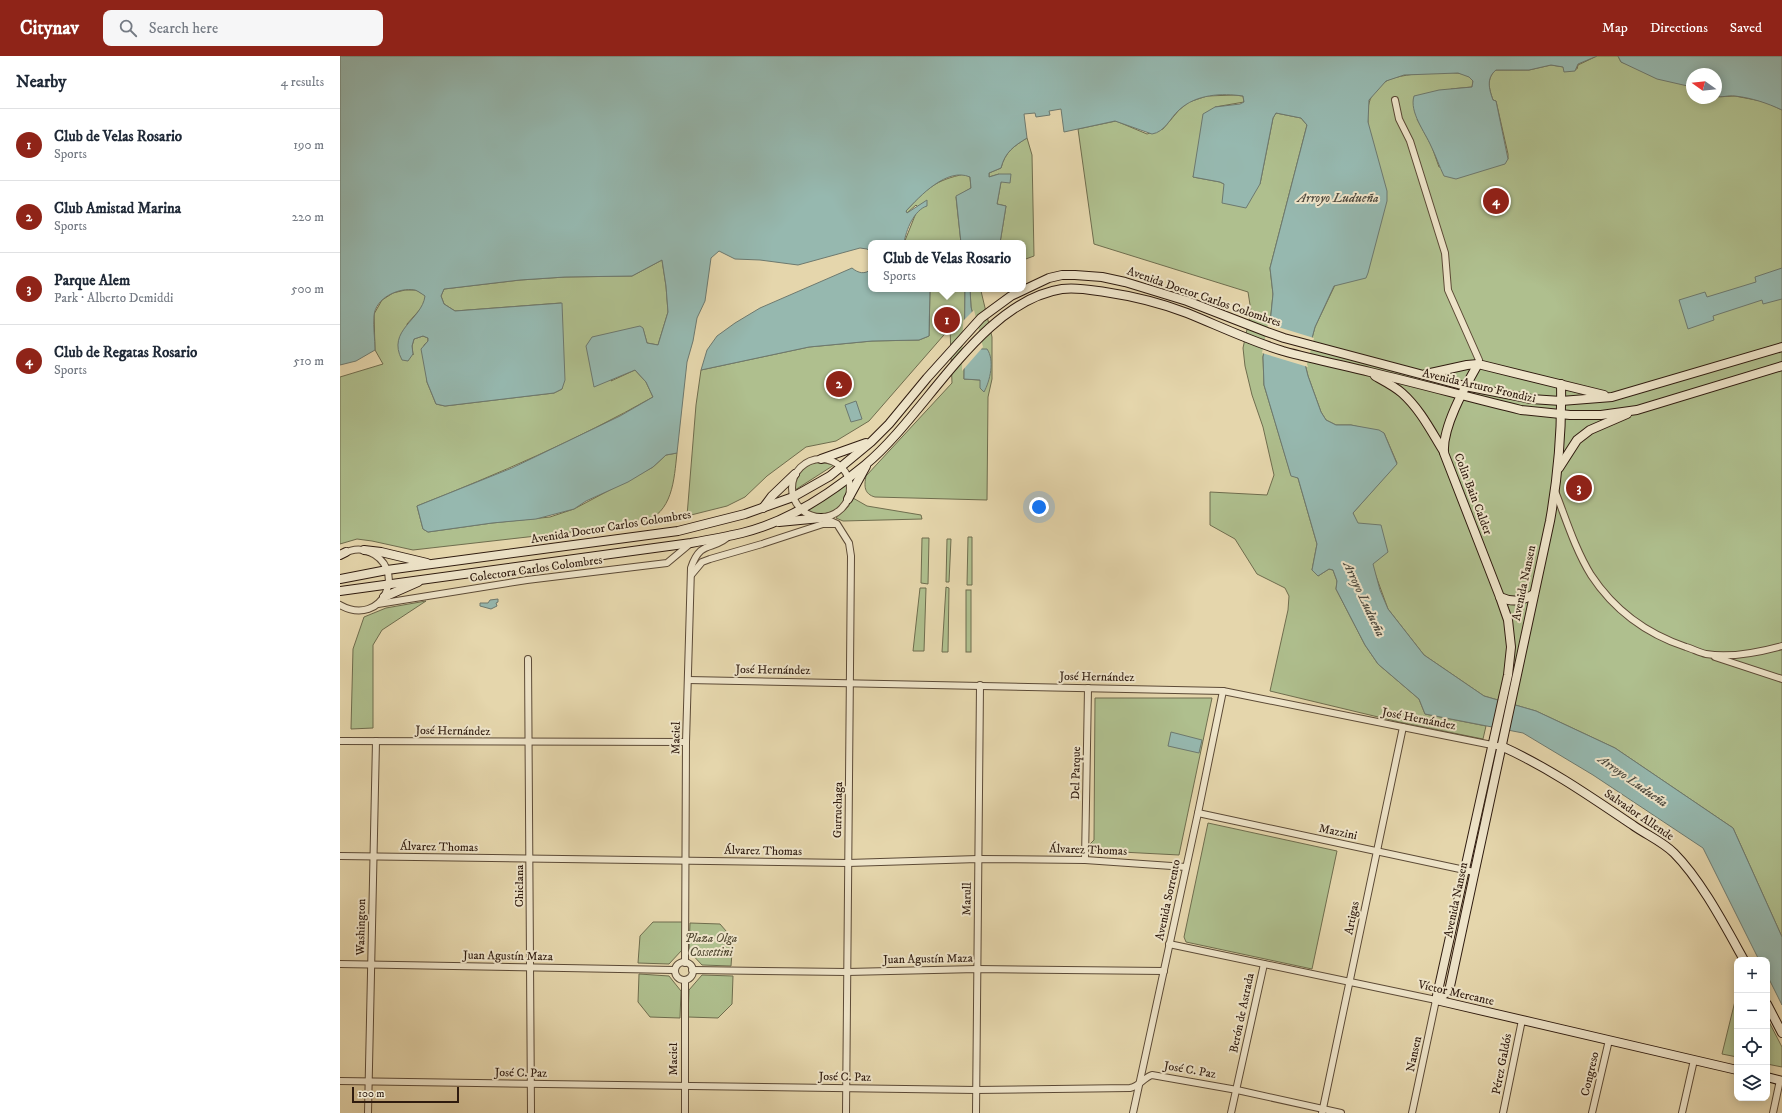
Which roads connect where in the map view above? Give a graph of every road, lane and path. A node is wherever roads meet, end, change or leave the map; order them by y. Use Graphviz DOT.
graph roads {
  1 [pos="1396,100"];
  2 [pos="1026,288"];
  3 [pos="1019,292"];
  4 [pos="1782,347"];
  5 [pos="1337,352"];
  6 [pos="1478,364"];
  7 [pos="1334,365"];
  8 [pos="1782,366"];
  9 [pos="1370,372"];
  10 [pos="1424,375"];
  11 [pos="1561,384"];
  12 [pos="1465,386"];
  13 [pos="1461,395"];
  14 [pos="1612,397"];
  15 [pos="1561,401"];
  16 [pos="1637,410"];
  17 [pos="1561,414"];
  18 [pos="871,442"];
  19 [pos="1444,453"];
  20 [pos="821,459"];
  21 [pos="867,464"];
  22 [pos="842,467"];
  23 [pos="1557,471"];
  24 [pos="795,474"];
  25 [pos="848,478"];
  26 [pos="1555,491"];
  27 [pos="793,497"];
  28 [pos="848,499"];
  29 [pos="763,508"];
  30 [pos="800,509"];
  31 [pos="826,519"];
  32 [pos="772,522"];
  33 [pos="730,535"];
  34 [pos="691,543"];
  35 [pos="364,550"];
  36 [pos="342,555"];
  37 [pos="436,565"];
  38 [pos="387,570"];
  39 [pos="691,575"];
  40 [pos="427,578"];
  41 [pos="340,579"];
  42 [pos="389,583"];
  43 [pos="1496,588"];
  44 [pos="340,591"];
  45 [pos="1534,594"];
  46 [pos="384,597"];
  47 [pos="1500,597"];
  48 [pos="378,604"];
  49 [pos="340,605"];
  50 [pos="1782,646"];
  51 [pos="1706,654"];
  52 [pos="528,659"];
  53 [pos="1782,679"];
  54 [pos="688,680"];
  55 [pos="850,682"];
  56 [pos="980,685"];
  57 [pos="1088,688"];
  58 [pos="1222,691"];
  59 [pos="1403,727"];
  60 [pos="340,741"];
  61 [pos="376,741"];
  62 [pos="686,742"];
  63 [pos="530,743"];
  64 [pos="1492,744"];
  65 [pos="1501,746"];
  66 [pos="1198,813"];
  67 [pos="1377,852"];
  68 [pos="340,856"];
  69 [pos="374,857"];
  70 [pos="530,859"];
  71 [pos="978,859"];
  72 [pos="686,860"];
  73 [pos="1085,860"];
  74 [pos="848,863"];
  75 [pos="1186,867"];
  76 [pos="1464,870"];
  77 [pos="1474,872"];
  78 [pos="1169,944"];
  79 [pos="1742,957"];
  80 [pos="685,963"];
  81 [pos="340,964"];
  82 [pos="372,964"];
  83 [pos="1264,964"];
  84 [pos="530,968"];
  85 [pos="977,969"];
  86 [pos="675,970"];
  87 [pos="692,970"];
  88 [pos="1164,970"];
  89 [pos="847,972"];
  90 [pos="685,980"];
  91 [pos="1350,982"];
  92 [pos="1436,1000"];
  93 [pos="1770,1010"];
  94 [pos="1522,1020"];
  95 [pos="1782,1033"];
  96 [pos="1609,1040"];
  97 [pos="1694,1060"];
  98 [pos="1734,1069"];
  99 [pos="1770,1078"];
  100 [pos="1781,1080"];
  101 [pos="340,1081"];
  102 [pos="369,1082"];
  103 [pos="530,1084"];
  104 [pos="684,1085"];
  105 [pos="1140,1085"];
  106 [pos="846,1088"];
  107 [pos="976,1090"];
  108 [pos="1236,1090"];
  109 [pos="1323,1111"];
  110 [pos="368,1113"];
  111 [pos="530,1113"];
  112 [pos="685,1113"];
  113 [pos="846,1113"];
  114 [pos="976,1113"];
  115 [pos="1133,1113"];
  116 [pos="1231,1113"];
  117 [pos="1341,1113"];
  118 [pos="1412,1113"];
  119 [pos="1503,1113"];
  120 [pos="1592,1113"];
  121 [pos="1682,1113"];
  122 [pos="1773,1113"];
  1 -- 6 [label="street"];
  2 -- 5 [label="main road, Avenida Doctor Carlos Colombres"];
  3 -- 18 [label="main road, Avenida Doctor Carlos Colombres"];
  4 -- 14 [label="main road, Avenida Arturo Frondizi"];
  5 -- 10 [label="main road, Avenida Arturo Frondizi"];
  6 -- 10 [label="main road"];
  6 -- 11 [label="main road"];
  6 -- 12 [label="main road, Colin Bain Calder"];
  7 -- 9 [label="main road, Avenida Arturo Frondizi"];
  7 -- 21 [label="main road, Avenida Doctor Carlos Colombres"];
  8 -- 16 [label="main road, Avenida Arturo Frondizi"];
  9 -- 13 [label="main road, Avenida Arturo Frondizi"];
  9 -- 19 [label="main road"];
  10 -- 12 [label="main road, Avenida Arturo Frondizi"];
  11 -- 14 [label="main road"];
  11 -- 15 [label="main road, Avenida Nansen"];
  12 -- 13 [label="main road, Colin Bain Calder"];
  12 -- 15 [label="main road, Avenida Arturo Frondizi"];
  13 -- 17 [label="main road, Avenida Arturo Frondizi"];
  13 -- 19 [label="main road, Colin Bain Calder"];
  14 -- 15 [label="main road, Avenida Arturo Frondizi"];
  15 -- 17 [label="main road, Avenida Nansen"];
  16 -- 17 [label="main road, Avenida Arturo Frondizi"];
  16 -- 23 [label="main road"];
  17 -- 23 [label="main road, Avenida Nansen"];
  18 -- 20 [label="main road"];
  18 -- 22 [label="main road, Avenida Doctor Carlos Colombres"];
  19 -- 43 [label="main road, Colin Bain Calder"];
  20 -- 22 [label="street"];
  20 -- 24 [label="street"];
  21 -- 25 [label="main road, Avenida Doctor Carlos Colombres"];
  21 -- 28 [label="main road"];
  22 -- 25 [label="street"];
  22 -- 27 [label="main road, Avenida Doctor Carlos Colombres"];
  23 -- 26 [label="main road, Avenida Nansen"];
  24 -- 27 [label="street"];
  24 -- 29 [label="main road"];
  25 -- 28 [label="street"];
  25 -- 30 [label="main road, Avenida Doctor Carlos Colombres"];
  26 -- 45 [label="main road, Avenida Nansen"];
  26 -- 51 [label="street"];
  27 -- 29 [label="main road, Avenida Doctor Carlos Colombres"];
  27 -- 30 [label="street"];
  28 -- 31 [label="street"];
  29 -- 37 [label="main road, Avenida Doctor Carlos Colombres"];
  30 -- 31 [label="street, Gurruchaga"];
  30 -- 32 [label="main road, Avenida Doctor Carlos Colombres"];
  31 -- 32 [label="main road"];
  31 -- 39 [label="street"];
  31 -- 55 [label="street, Gurruchaga"];
  32 -- 33 [label="main road, Avenida Doctor Carlos Colombres"];
  33 -- 34 [label="main road, Avenida Doctor Carlos Colombres"];
  33 -- 39 [label="street, Maciel"];
  34 -- 40 [label="main road, Avenida Doctor Carlos Colombres"];
  34 -- 48 [label="street, Colectora Carlos Colombres"];
  35 -- 36 [label="street"];
  35 -- 37 [label="main road"];
  35 -- 38 [label="street"];
  37 -- 38 [label="main road, Avenida Doctor Carlos Colombres"];
  38 -- 41 [label="main road, Avenida Doctor Carlos Colombres"];
  38 -- 42 [label="street"];
  39 -- 54 [label="street, Maciel"];
  40 -- 42 [label="main road, Avenida Doctor Carlos Colombres"];
  40 -- 46 [label="main road"];
  42 -- 44 [label="main road, Avenida Doctor Carlos Colombres"];
  42 -- 46 [label="street"];
  43 -- 47 [label="main road, Avenida Nansen"];
  45 -- 47 [label="main road"];
  45 -- 65 [label="main road, Avenida Nansen"];
  46 -- 48 [label="street"];
  47 -- 64 [label="main road, Avenida Nansen"];
  48 -- 49 [label="street, Colectora Carlos Colombres"];
  50 -- 51 [label="street"];
  51 -- 53 [label="street"];
  52 -- 63 [label="street, Chiclana"];
  54 -- 55 [label="street, José Hernández"];
  54 -- 62 [label="street, Maciel"];
  55 -- 56 [label="street, José Hernández"];
  55 -- 74 [label="street, Gurruchaga"];
  56 -- 57 [label="street, José Hernández"];
  56 -- 71 [label="street, Marull"];
  57 -- 58 [label="street, José Hernández"];
  57 -- 73 [label="street, Del Parque"];
  58 -- 59 [label="street, José Hernández"];
  58 -- 66 [label="street, Avenida Sorrento"];
  59 -- 64 [label="street, José Hernández"];
  59 -- 67 [label="street, Artigas"];
  60 -- 61 [label="street, José Hernández"];
  61 -- 63 [label="street, José Hernández"];
  61 -- 69 [label="street, Washington"];
  62 -- 63 [label="street, José Hernández"];
  62 -- 72 [label="street, Maciel"];
  63 -- 70 [label="street, Chiclana"];
  64 -- 65 [label="street, José Hernández"];
  64 -- 76 [label="main road, Avenida Nansen"];
  65 -- 77 [label="main road, Avenida Nansen"];
  65 -- 79 [label="main road, Salvador Allende"];
  66 -- 67 [label="street, Mazzini"];
  66 -- 75 [label="street, Avenida Sorrento"];
  67 -- 76 [label="street, Mazzini"];
  67 -- 91 [label="street, Artigas"];
  68 -- 69 [label="street, Álvarez Thomas"];
  69 -- 70 [label="street, Álvarez Thomas"];
  69 -- 82 [label="street, Washington"];
  70 -- 72 [label="street, Álvarez Thomas"];
  70 -- 84 [label="street, Chiclana"];
  71 -- 73 [label="street, Álvarez Thomas"];
  71 -- 74 [label="street, Álvarez Thomas"];
  71 -- 85 [label="street, Marull"];
  72 -- 74 [label="street, Álvarez Thomas"];
  72 -- 80 [label="street, Maciel"];
  73 -- 75 [label="street, Álvarez Thomas"];
  74 -- 89 [label="street, Gurruchaga"];
  75 -- 78 [label="street, Avenida Sorrento"];
  76 -- 77 [label="street, Mazzini"];
  76 -- 92 [label="main road, Avenida Nansen"];
  77 -- 92 [label="main road, Avenida Nansen"];
  78 -- 83 [label="street, Víctor Mercante"];
  78 -- 88 [label="street, Avenida Sorrento"];
  80 -- 86 [label="street"];
  80 -- 87 [label="street"];
  81 -- 82 [label="street, Juan Agustín Maza"];
  82 -- 84 [label="street, Juan Agustín Maza"];
  82 -- 102 [label="street, Washington"];
  83 -- 91 [label="street, Víctor Mercante"];
  83 -- 108 [label="street, Berón de Astrada"];
  84 -- 86 [label="street, Juan Agustín Maza"];
  84 -- 103 [label="street, Chiclana"];
  85 -- 88 [label="street, Juan Agustín Maza"];
  85 -- 89 [label="street, Juan Agustín Maza"];
  85 -- 107 [label="street, Marull"];
  86 -- 90 [label="street"];
  87 -- 89 [label="street, Juan Agustín Maza"];
  87 -- 90 [label="street"];
  88 -- 105 [label="street, Avenida Sorrento"];
  89 -- 106 [label="street, Gurruchaga"];
  90 -- 104 [label="street, Maciel"];
  91 -- 92 [label="street, Víctor Mercante"];
  91 -- 109 [label="street, Artigas"];
  92 -- 94 [label="main road, Víctor Mercante"];
  92 -- 118 [label="street, Nansen"];
  93 -- 95 [label="main road"];
  94 -- 96 [label="main road, Víctor Mercante"];
  94 -- 119 [label="street, Pérez Galdós"];
  96 -- 97 [label="main road, Víctor Mercante"];
  96 -- 120 [label="street, Congreso"];
  97 -- 98 [label="main road, Víctor Mercante"];
  97 -- 121 [label="street"];
  99 -- 100 [label="main road"];
  100 -- 122 [label="street"];
  101 -- 102 [label="street, José C. Paz"];
  102 -- 103 [label="street, José C. Paz"];
  102 -- 110 [label="street, Washington"];
  103 -- 104 [label="street, José C. Paz"];
  103 -- 111 [label="street, Chiclana"];
  104 -- 106 [label="street, José C. Paz"];
  104 -- 112 [label="street, Maciel"];
  105 -- 107 [label="street, José C. Paz"];
  105 -- 108 [label="street, José C. Paz"];
  105 -- 115 [label="street, Avenida Sorrento"];
  106 -- 107 [label="street, José C. Paz"];
  106 -- 113 [label="street, Gurruchaga"];
  107 -- 114 [label="street, Marull"];
  108 -- 109 [label="street, José C. Paz"];
  108 -- 116 [label="street, Berón de Astrada"];
  109 -- 117 [label="street, José C. Paz"];
}
